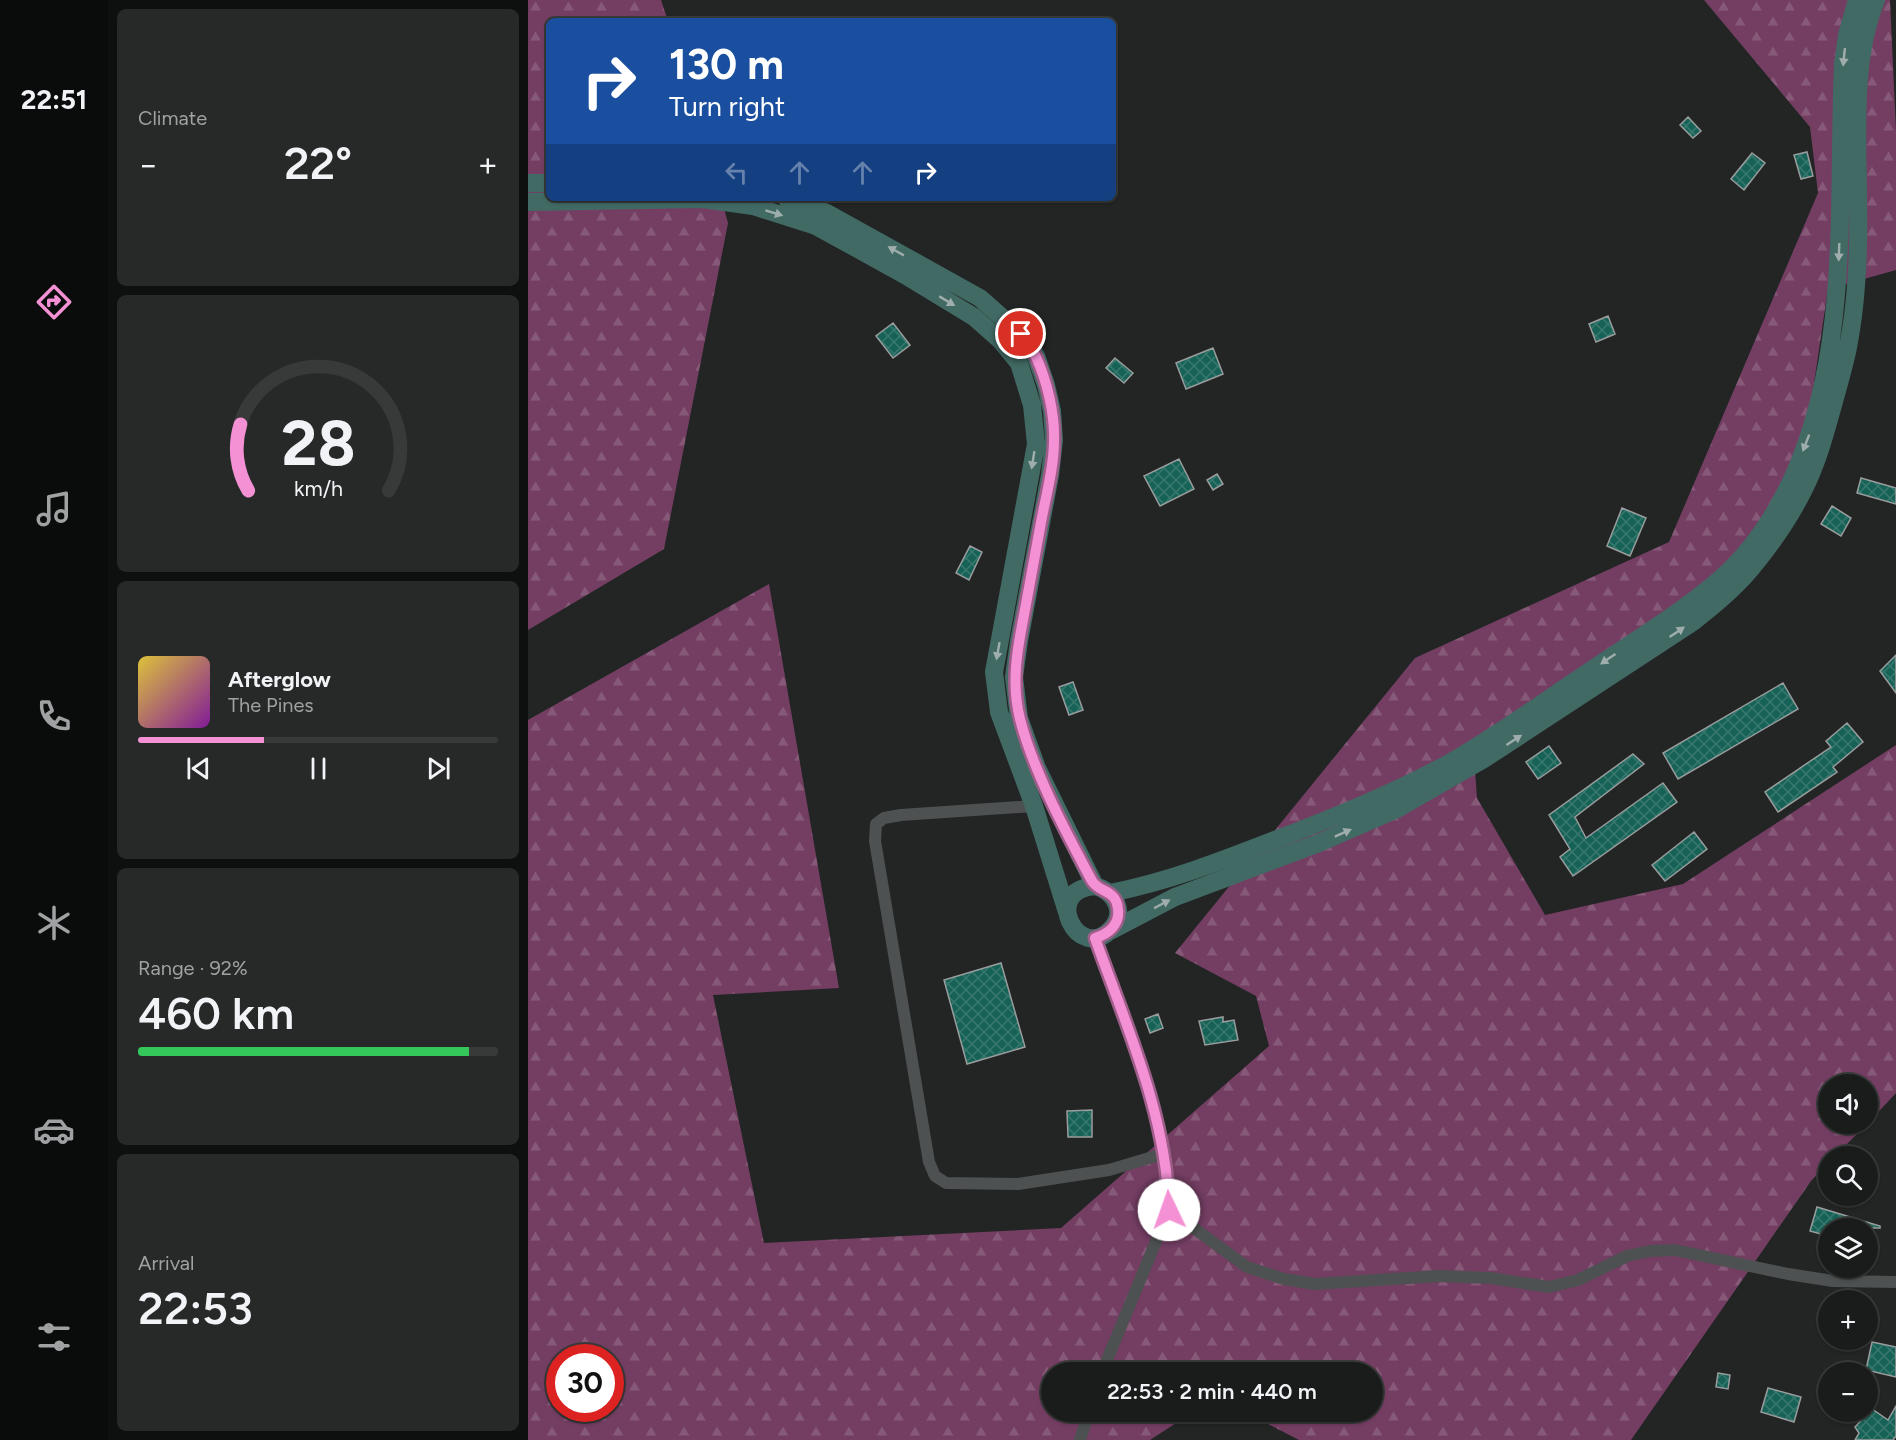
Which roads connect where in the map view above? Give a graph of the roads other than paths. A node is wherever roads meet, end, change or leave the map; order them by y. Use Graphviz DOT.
graph roads {
  1 [pos="1857,0"];
  2 [pos="1876,0"];
  3 [pos="528,183"];
  4 [pos="546,183"];
  5 [pos="586,201"];
  6 [pos="717,201"];
  7 [pos="794,201"];
  8 [pos="528,202"];
  9 [pos="1034,806"];
  10 [pos="1103,890"];
  11 [pos="1067,912"];
  12 [pos="1102,934"];
  13 [pos="1163,1154"];
  14 [pos="1169,1210"];
  15 [pos="1896,1282"];
  16 [pos="1106,1362"];
  17 [pos="1086,1422"];
  18 [pos="1080,1440"];
  1 -- 10 [label="street, one-way"];
  12 -- 2 [label="street, one-way"];
  3 -- 4 [label="street"];
  8 -- 5 [label="street, one-way"];
  6 -- 9 [label="street, one-way"];
  10 -- 7 [label="street, one-way"];
  9 -- 11 [label="street"];
  9 -- 13 [label="street"];
  10 -- 11 [label="street"];
  10 -- 12 [label="street"];
  11 -- 12 [label="street"];
  12 -- 13 [label="street"];
  13 -- 14 [label="street"];
  14 -- 15 [label="street"];
  14 -- 16 [label="street"];
  17 -- 18 [label="street"];
}
